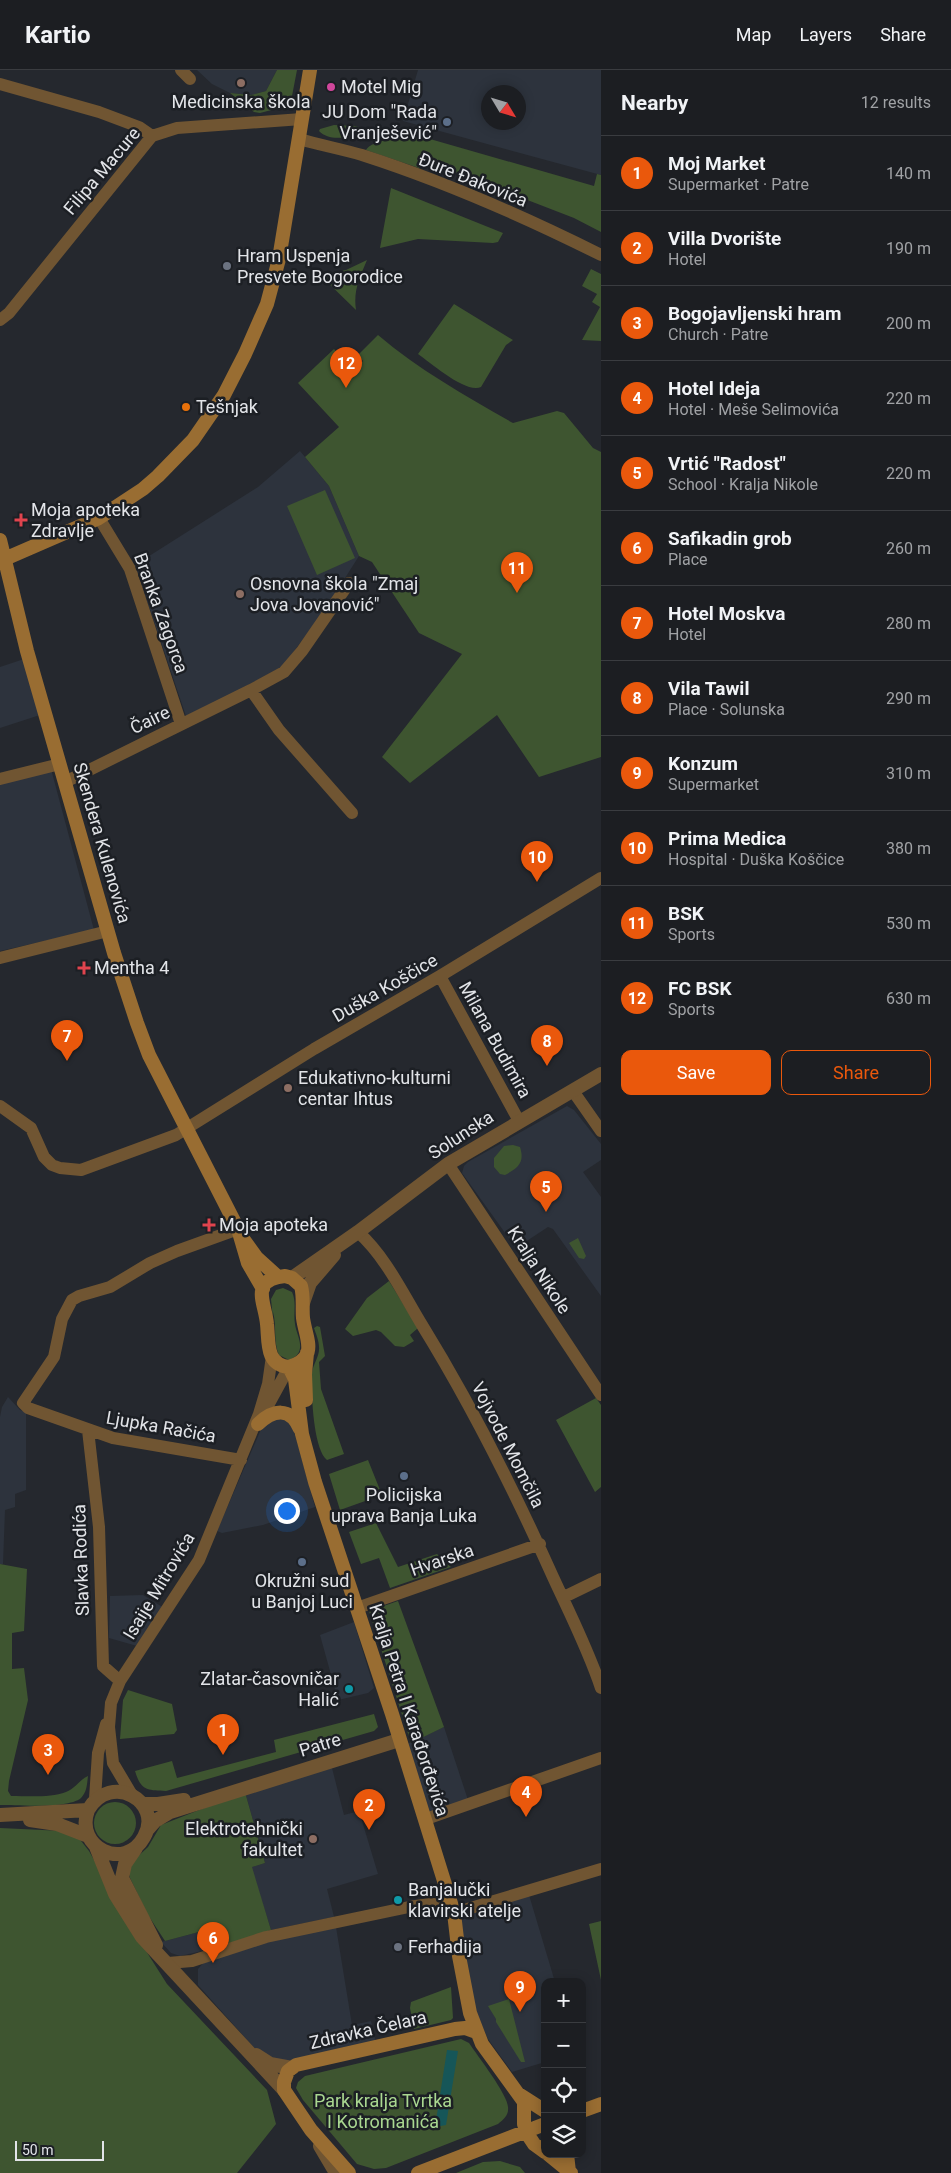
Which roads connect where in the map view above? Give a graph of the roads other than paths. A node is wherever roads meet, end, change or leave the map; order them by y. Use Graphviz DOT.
graph roads {
  1 [pos="310,70"];
  2 [pos="0,84"];
  3 [pos="302,119"];
  4 [pos="152,136"];
  5 [pos="299,139"];
  6 [pos="601,255"];
  7 [pos="0,320"];
  8 [pos="99,518"];
  9 [pos="0,540"];
  10 [pos="3,560"];
  11 [pos="349,583"];
  12 [pos="251,690"];
  13 [pos="181,724"];
  14 [pos="60,764"];
  15 [pos="0,779"];
  16 [pos="65,782"];
  17 [pos="352,813"];
  18 [pos="601,878"];
  19 [pos="108,931"];
  20 [pos="0,958"];
  21 [pos="440,976"];
  22 [pos="601,1074"];
  23 [pos="573,1091"];
  24 [pos="0,1106"];
  25 [pos="519,1121"];
  26 [pos="187,1128"];
  27 [pos="601,1130"];
  28 [pos="448,1164"];
  29 [pos="238,1231"];
  30 [pos="353,1235"];
  31 [pos="285,1278"];
  32 [pos="262,1289"];
  33 [pos="303,1304"];
  34 [pos="307,1353"];
  35 [pos="272,1356"];
  36 [pos="289,1367"];
  37 [pos="601,1395"];
  38 [pos="258,1424"];
  39 [pos="88,1430"];
  40 [pos="304,1440"];
  41 [pos="247,1446"];
  42 [pos="241,1460"];
  43 [pos="540,1544"];
  44 [pos="601,1579"];
  45 [pos="564,1597"];
  46 [pos="357,1608"];
  47 [pos="120,1681"];
  48 [pos="601,1688"];
  49 [pos="110,1712"];
  50 [pos="399,1740"];
  51 [pos="601,1758"];
  52 [pos="251,1786"];
  53 [pos="137,1800"];
  54 [pos="92,1804"];
  55 [pos="0,1816"];
  56 [pos="426,1819"];
  57 [pos="147,1830"];
  58 [pos="92,1841"];
  59 [pos="140,1844"];
  60 [pos="601,1869"];
  61 [pos="452,1907"];
  62 [pos="164,1959"];
  63 [pos="464,1988"];
  64 [pos="455,2029"];
  65 [pos="476,2032"];
  66 [pos="245,2048"];
  67 [pos="292,2068"];
  68 [pos="284,2090"];
  69 [pos="518,2092"];
  70 [pos="541,2108"];
  71 [pos="541,2125"];
  72 [pos="311,2130"];
  73 [pos="525,2130"];
  74 [pos="541,2149"];
  75 [pos="552,2158"];
  76 [pos="568,2158"];
  77 [pos="570,2172"];
  78 [pos="336,2173"];
  79 [pos="349,2173"];
  80 [pos="418,2173"];
  1 -- 3 [label="main road"];
  2 -- 4 [label="street"];
  3 -- 4 [label="street, Filipa Macure"];
  3 -- 5 [label="main road"];
  4 -- 7 [label="street, Filipa Macure"];
  5 -- 6 [label="street, Đure Đakovića"];
  5 -- 8 [label="main road"];
  8 -- 10 [label="main road"];
  8 -- 13 [label="street, Branka Zagorca"];
  9 -- 10 [label="main road, Skendera Kulenovića"];
  10 -- 14 [label="main road, Skendera Kulenovića"];
  11 -- 12 [label="street, Čaire"];
  12 -- 13 [label="street, Čaire"];
  12 -- 17 [label="street"];
  13 -- 16 [label="street, Čaire"];
  14 -- 15 [label="street"];
  14 -- 16 [label="main road, Skendera Kulenovića"];
  16 -- 19 [label="main road, Skendera Kulenovića"];
  18 -- 21 [label="street, Duška Koščice"];
  19 -- 20 [label="street"];
  19 -- 26 [label="main road, Skendera Kulenovića"];
  21 -- 25 [label="street, Milana Budimira"];
  21 -- 26 [label="street, Duška Koščice"];
  22 -- 23 [label="street, Solunska"];
  23 -- 25 [label="street, Solunska"];
  23 -- 27 [label="street"];
  24 -- 26 [label="street"];
  25 -- 28 [label="street, Solunska"];
  26 -- 29 [label="main road, Skendera Kulenovića"];
  28 -- 30 [label="street, Solunska"];
  28 -- 37 [label="street, Kralja Nikole"];
  29 -- 31 [label="main road, Skendera Kulenovića"];
  29 -- 32 [label="main road, Skendera Kulenovića"];
  29 -- 39 [label="street, Ljupka Račića"];
  30 -- 31 [label="street, Solunska"];
  30 -- 33 [label="street, Solunska"];
  30 -- 43 [label="street, Vojvode Momčila"];
  31 -- 32 [label="main road"];
  31 -- 33 [label="main road, Kralja Petra I Karađorđevića"];
  32 -- 35 [label="main road"];
  33 -- 34 [label="main road, Kralja Petra I Karađorđevića"];
  34 -- 36 [label="main road"];
  34 -- 40 [label="main road, Kralja Petra I Karađorđevića"];
  35 -- 36 [label="main road"];
  35 -- 41 [label="street, Isaije Mitrovića"];
  36 -- 38 [label="street, Isaije Mitrovića"];
  36 -- 40 [label="main road, Kralja Petra I Karađorđevića"];
  38 -- 40 [label="main road"];
  38 -- 41 [label="street, Isaije Mitrovića"];
  39 -- 42 [label="street, Ljupka Račića"];
  39 -- 47 [label="street, Slavka Rodića"];
  40 -- 46 [label="main road, Kralja Petra I Karađorđevića"];
  41 -- 42 [label="street, Isaije Mitrovića"];
  42 -- 47 [label="street, Isaije Mitrovića"];
  43 -- 45 [label="street, Vojvode Momčila"];
  43 -- 46 [label="street, Hvarska"];
  44 -- 45 [label="street"];
  45 -- 48 [label="street, Vojvode Momčila"];
  46 -- 50 [label="main road, Kralja Petra I Karađorđevića"];
  47 -- 49 [label="street, Isaije Mitrovića"];
  49 -- 53 [label="street, Isaije Mitrovića"];
  49 -- 54 [label="street, Isaije Mitrovića"];
  50 -- 52 [label="street, Patre"];
  50 -- 56 [label="main road, Kralja Petra I Karađorđevića"];
  51 -- 56 [label="street"];
  52 -- 53 [label="street, Patre"];
  52 -- 57 [label="street, Patre"];
  53 -- 54 [label="street, Patre"];
  53 -- 57 [label="street"];
  54 -- 55 [label="street, Patre"];
  54 -- 58 [label="street"];
  55 -- 58 [label="street, Patre"];
  56 -- 61 [label="main road, Kralja Petra I Karađorđevića"];
  57 -- 59 [label="street, Patre"];
  58 -- 59 [label="street, Patre"];
  58 -- 62 [label="street"];
  59 -- 62 [label="street"];
  60 -- 61 [label="street"];
  61 -- 62 [label="street"];
  61 -- 63 [label="main road, Kralja Petra I Karađorđevića"];
  62 -- 66 [label="street"];
  63 -- 64 [label="main road, Kralja Petra I Karađorđevića"];
  63 -- 65 [label="main road, Kralja Petra I Karađorđevića"];
  64 -- 65 [label="main road, Zdravka Čelara"];
  64 -- 67 [label="main road, Zdravka Čelara"];
  65 -- 69 [label="main road, Kralja Petra I Karađorđevića"];
  66 -- 67 [label="street"];
  66 -- 68 [label="street"];
  67 -- 68 [label="main road, Zdravka Čelara"];
  68 -- 72 [label="main road"];
  69 -- 70 [label="main road"];
  69 -- 73 [label="main road, Kralja Petra I Karađorđevića"];
  71 -- 73 [label="main road"];
  72 -- 78 [label="street"];
  72 -- 79 [label="main road"];
  73 -- 74 [label="main road"];
  73 -- 80 [label="main road"];
  75 -- 77 [label="main road"];
  76 -- 77 [label="main road"];
}
